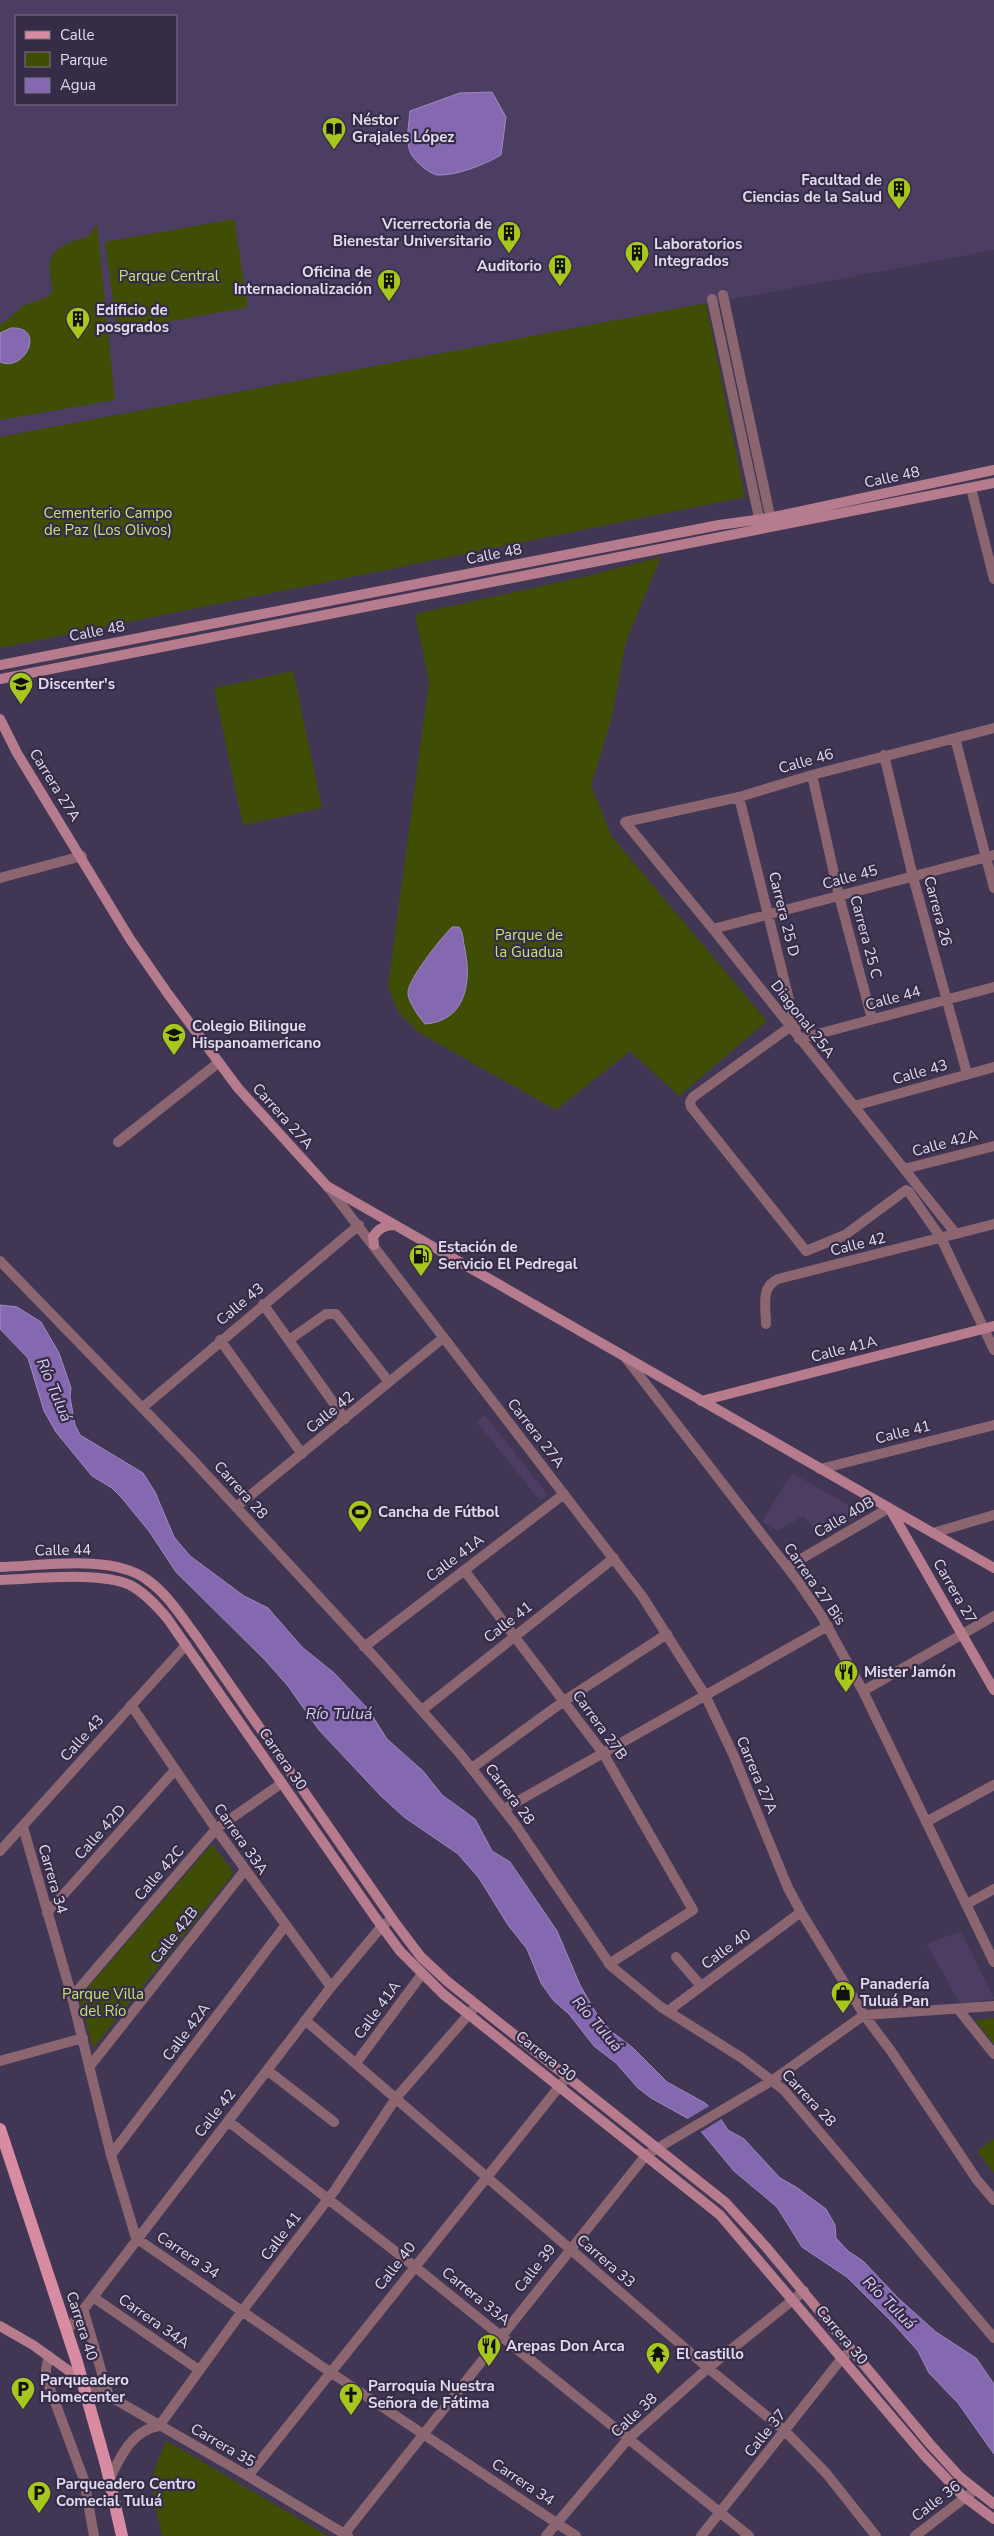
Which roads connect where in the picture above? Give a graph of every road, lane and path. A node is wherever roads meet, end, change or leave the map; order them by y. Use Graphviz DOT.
graph roads {
  1 [pos="723,295"];
  2 [pos="712,299"];
  3 [pos="994,470"];
  4 [pos="994,483"];
  5 [pos="970,488"];
  6 [pos="767,521"];
  7 [pos="994,579"];
  8 [pos="0,665"];
  9 [pos="0,679"];
  10 [pos="0,719"];
  11 [pos="994,728"];
  12 [pos="955,738"];
  13 [pos="884,755"];
  14 [pos="812,774"];
  15 [pos="739,797"];
  16 [pos="625,822"];
  17 [pos="82,856"];
  18 [pos="990,857"];
  19 [pos="912,877"];
  20 [pos="0,878"];
  21 [pos="994,888"];
  22 [pos="839,896"];
  23 [pos="769,914"];
  24 [pos="713,928"];
  25 [pos="994,987"];
  26 [pos="946,1000"];
  27 [pos="872,1019"];
  28 [pos="792,1025"];
  29 [pos="799,1039"];
  30 [pos="218,1063"];
  31 [pos="994,1067"];
  32 [pos="967,1074"];
  33 [pos="854,1106"];
  34 [pos="118,1142"];
  35 [pos="994,1146"];
  36 [pos="904,1169"];
  37 [pos="327,1186"];
  38 [pos="994,1224"];
  39 [pos="359,1225"];
  40 [pos="395,1225"];
  41 [pos="956,1234"];
  42 [pos="941,1238"];
  43 [pos="374,1245"];
  44 [pos="0,1261"];
  45 [pos="263,1304"];
  46 [pos="766,1324"];
  47 [pos="994,1326"];
  48 [pos="983,1329"];
  49 [pos="443,1338"];
  50 [pos="220,1340"];
  51 [pos="289,1340"];
  52 [pos="994,1350"];
  53 [pos="625,1357"];
  54 [pos="389,1382"];
  55 [pos="701,1401"];
  56 [pos="142,1408"];
  57 [pos="345,1419"];
  58 [pos="994,1424"];
  59 [pos="302,1454"];
  60 [pos="820,1469"];
  61 [pos="564,1494"];
  62 [pos="236,1506"];
  63 [pos="889,1508"];
  64 [pos="994,1516"];
  65 [pos="933,1533"];
  66 [pos="614,1558"];
  67 [pos="0,1567"];
  68 [pos="787,1567"];
  69 [pos="994,1568"];
  70 [pos="127,1569"];
  71 [pos="464,1570"];
  72 [pos="0,1580"];
  73 [pos="122,1582"];
  74 [pos="152,1583"];
  75 [pos="143,1594"];
  76 [pos="994,1616"];
  77 [pos="828,1626"];
  78 [pos="667,1634"];
  79 [pos="962,1634"];
  80 [pos="515,1636"];
  81 [pos="186,1645"];
  82 [pos="364,1646"];
  83 [pos="994,1690"];
  84 [pos="862,1691"];
  85 [pos="705,1695"];
  86 [pos="564,1701"];
  87 [pos="131,1705"];
  88 [pos="422,1710"];
  89 [pos="603,1753"];
  90 [pos="286,1766"];
  91 [pos="472,1768"];
  92 [pos="175,1770"];
  93 [pos="275,1773"];
  94 [pos="282,1783"];
  95 [pos="994,1785"];
  96 [pos="504,1809"];
  97 [pos="926,1822"];
  98 [pos="23,1827"];
  99 [pos="216,1830"];
  100 [pos="0,1851"];
  101 [pos="245,1870"];
  102 [pos="994,1889"];
  103 [pos="967,1904"];
  104 [pos="801,1912"];
  105 [pos="48,1914"];
  106 [pos="392,1919"];
  107 [pos="285,1926"];
  108 [pos="382,1926"];
  109 [pos="676,1957"];
  110 [pos="994,1962"];
  111 [pos="609,1964"];
  112 [pos="422,1974"];
  113 [pos="701,1986"];
  114 [pos="331,1988"];
  115 [pos="72,1997"];
  116 [pos="476,2006"];
  117 [pos="994,2006"];
  118 [pos="958,2009"];
  119 [pos="668,2011"];
  120 [pos="469,2015"];
  121 [pos="864,2015"];
  122 [pos="306,2020"];
  123 [pos="82,2038"];
  124 [pos="994,2054"];
  125 [pos="0,2060"];
  126 [pos="356,2063"];
  127 [pos="90,2066"];
  128 [pos="267,2070"];
  129 [pos="567,2077"];
  130 [pos="773,2080"];
  131 [pos="560,2086"];
  132 [pos="396,2098"];
  133 [pos="228,2121"];
  134 [pos="334,2122"];
  135 [pos="0,2129"];
  136 [pos="657,2148"];
  137 [pos="110,2155"];
  138 [pos="646,2155"];
  139 [pos="485,2177"];
  140 [pos="328,2199"];
  141 [pos="994,2200"];
  142 [pos="136,2238"];
  143 [pos="569,2249"];
  144 [pos="414,2266"];
  145 [pos="804,2291"];
  146 [pos="93,2297"];
  147 [pos="794,2300"];
  148 [pos="84,2309"];
  149 [pos="243,2310"];
  150 [pos="0,2326"];
  151 [pos="67,2330"];
  152 [pos="992,2332"];
  153 [pos="501,2336"];
  154 [pos="852,2350"];
  155 [pos="49,2356"];
  156 [pos="842,2358"];
  157 [pos="708,2368"];
  158 [pos="199,2370"];
  159 [pos="330,2372"];
  160 [pos="83,2381"];
  161 [pos="109,2397"];
  162 [pos="159,2426"];
  163 [pos="786,2432"];
  164 [pos="424,2435"];
  165 [pos="628,2439"];
  166 [pos="248,2476"];
  167 [pos="109,2480"];
  168 [pos="976,2490"];
  169 [pos="966,2498"];
  170 [pos="994,2504"];
  171 [pos="720,2513"];
  172 [pos="994,2519"];
  173 [pos="557,2523"];
  174 [pos="346,2535"];
  175 [pos="94,2536"];
  176 [pos="122,2536"];
  177 [pos="546,2536"];
  178 [pos="576,2536"];
  179 [pos="701,2536"];
  180 [pos="749,2536"];
  181 [pos="876,2536"];
  182 [pos="915,2536"];
  1 -- 6 [label="street"];
  2 -- 6 [label="street"];
  3 -- 6 [label="main road, Calle 48"];
  4 -- 5 [label="main road, Calle 48"];
  5 -- 6 [label="main road, Calle 48"];
  5 -- 7 [label="street"];
  6 -- 8 [label="main road, Calle 48"];
  6 -- 9 [label="main road, Calle 48"];
  10 -- 17 [label="main road, Carrera 27A"];
  11 -- 12 [label="street, Calle 46"];
  12 -- 13 [label="street, Calle 46"];
  12 -- 18 [label="street"];
  13 -- 14 [label="street, Calle 46"];
  13 -- 19 [label="street, Carrera 26"];
  14 -- 15 [label="street, Calle 46"];
  14 -- 22 [label="street, Carrera 25 C"];
  15 -- 16 [label="street, Calle 46"];
  15 -- 23 [label="street, Carrera 25 D"];
  16 -- 24 [label="street, Diagonal 25A"];
  17 -- 20 [label="street"];
  17 -- 30 [label="main road, Carrera 27A"];
  18 -- 19 [label="street, Calle 45"];
  18 -- 21 [label="street"];
  19 -- 22 [label="street, Calle 45"];
  19 -- 26 [label="street, Carrera 26"];
  22 -- 23 [label="street, Calle 45"];
  22 -- 27 [label="street, Carrera 25 C"];
  23 -- 24 [label="street, Calle 45"];
  23 -- 28 [label="street, Carrera 25 D"];
  24 -- 28 [label="street, Diagonal 25A"];
  25 -- 26 [label="street, Calle 44"];
  26 -- 27 [label="street, Calle 44"];
  26 -- 32 [label="street, Carrera 26"];
  27 -- 29 [label="street, Calle 44"];
  28 -- 29 [label="street, Diagonal 25A"];
  28 -- 42 [label="street"];
  29 -- 33 [label="street, Diagonal 25A"];
  30 -- 34 [label="street"];
  30 -- 37 [label="main road, Carrera 27A"];
  31 -- 32 [label="street, Calle 43"];
  32 -- 33 [label="street, Calle 43"];
  33 -- 36 [label="street, Diagonal 25A"];
  35 -- 36 [label="street, Calle 42A"];
  36 -- 41 [label="street, Diagonal 25A"];
  37 -- 39 [label="street, Carrera 27A"];
  37 -- 40 [label="main road"];
  38 -- 41 [label="street, Calle 42"];
  39 -- 43 [label="street, Carrera 27A"];
  39 -- 45 [label="street, Calle 43"];
  40 -- 43 [label="main road"];
  40 -- 53 [label="main road"];
  41 -- 42 [label="street, Calle 42"];
  42 -- 46 [label="street, Calle 42"];
  42 -- 48 [label="street"];
  43 -- 49 [label="street, Carrera 27A"];
  44 -- 56 [label="street, Carrera 28"];
  45 -- 50 [label="street, Calle 43"];
  45 -- 51 [label="street"];
  47 -- 48 [label="main road, Calle 41A"];
  48 -- 52 [label="street"];
  48 -- 55 [label="main road, Calle 41A"];
  49 -- 54 [label="street, Calle 42"];
  49 -- 61 [label="street, Carrera 27A"];
  50 -- 56 [label="street, Calle 43"];
  50 -- 59 [label="street"];
  51 -- 54 [label="street"];
  51 -- 57 [label="street"];
  53 -- 55 [label="main road"];
  53 -- 68 [label="street, Carrera 27 Bis"];
  54 -- 57 [label="street, Calle 42"];
  55 -- 60 [label="main road"];
  56 -- 62 [label="street, Carrera 28"];
  57 -- 59 [label="street, Calle 42"];
  58 -- 60 [label="street, Calle 41"];
  59 -- 62 [label="street, Calle 42"];
  60 -- 63 [label="main road"];
  61 -- 66 [label="street, Carrera 27A"];
  61 -- 71 [label="street, Calle 41A"];
  62 -- 82 [label="street, Carrera 28"];
  63 -- 65 [label="main road"];
  63 -- 68 [label="street, Calle 40B"];
  63 -- 79 [label="main road, Carrera 27"];
  64 -- 65 [label="street"];
  65 -- 69 [label="main road"];
  66 -- 78 [label="street, Carrera 27A"];
  66 -- 80 [label="street, Calle 41"];
  67 -- 70 [label="main road, Calle 44"];
  68 -- 77 [label="street, Carrera 27 Bis"];
  70 -- 74 [label="main road, Carrera 30"];
  71 -- 80 [label="street, Carrera 27B"];
  71 -- 82 [label="street, Calle 41A"];
  72 -- 73 [label="main road, Calle 44"];
  73 -- 75 [label="main road, Carrera 30"];
  74 -- 75 [label="main road"];
  74 -- 90 [label="main road, Carrera 30"];
  75 -- 81 [label="main road, Carrera 30"];
  76 -- 79 [label="street"];
  77 -- 84 [label="street, Carrera 27 Bis"];
  77 -- 85 [label="street"];
  78 -- 85 [label="street, Carrera 27A"];
  78 -- 86 [label="street"];
  79 -- 83 [label="main road, Carrera 27"];
  79 -- 84 [label="street"];
  80 -- 86 [label="street, Carrera 27B"];
  80 -- 88 [label="street, Calle 41"];
  81 -- 87 [label="street, Calle 43"];
  81 -- 93 [label="main road, Carrera 30"];
  82 -- 88 [label="street, Carrera 28"];
  84 -- 97 [label="street, Carrera 27 Bis"];
  85 -- 89 [label="street"];
  85 -- 104 [label="street, Carrera 27A"];
  86 -- 89 [label="street, Carrera 27B"];
  86 -- 91 [label="street"];
  87 -- 92 [label="street, Carrera 33A"];
  87 -- 98 [label="street, Calle 43"];
  88 -- 91 [label="street, Carrera 28"];
  89 -- 96 [label="street"];
  89 -- 111 [label="street, Carrera 27B"];
  90 -- 93 [label="main road"];
  90 -- 106 [label="main road, Carrera 30"];
  91 -- 96 [label="street, Carrera 28"];
  92 -- 99 [label="street, Carrera 33A"];
  92 -- 105 [label="street, Calle 42D"];
  93 -- 94 [label="main road, Carrera 30"];
  94 -- 99 [label="street, Calle 42C"];
  94 -- 108 [label="main road, Carrera 30"];
  95 -- 97 [label="street"];
  96 -- 111 [label="street, Carrera 28"];
  97 -- 103 [label="street, Carrera 27 Bis"];
  98 -- 100 [label="street, Calle 43"];
  98 -- 105 [label="street, Carrera 34"];
  99 -- 101 [label="street, Carrera 33A"];
  99 -- 115 [label="street, Calle 42C"];
  101 -- 107 [label="street, Carrera 33A"];
  101 -- 127 [label="street, Calle 42B"];
  102 -- 103 [label="street"];
  103 -- 110 [label="street, Carrera 27 Bis"];
  104 -- 113 [label="street, Calle 40"];
  104 -- 121 [label="street, Carrera 27A"];
  105 -- 115 [label="street, Carrera 34"];
  106 -- 108 [label="street, Calle 42"];
  106 -- 116 [label="main road, Carrera 30"];
  107 -- 114 [label="street, Carrera 33A"];
  107 -- 137 [label="street, Calle 42A"];
  108 -- 112 [label="main road, Carrera 30"];
  108 -- 114 [label="street, Calle 42"];
  109 -- 113 [label="street"];
  111 -- 119 [label="street, Carrera 28"];
  112 -- 120 [label="main road, Carrera 30"];
  112 -- 126 [label="street, Calle 41A"];
  113 -- 119 [label="street, Calle 40"];
  114 -- 122 [label="street, Calle 42"];
  115 -- 123 [label="street, Carrera 34"];
  116 -- 120 [label="street, Calle 41"];
  116 -- 129 [label="main road, Carrera 30"];
  117 -- 118 [label="street"];
  118 -- 121 [label="street"];
  118 -- 124 [label="street"];
  119 -- 130 [label="street, Carrera 28"];
  120 -- 131 [label="main road, Carrera 30"];
  120 -- 132 [label="street, Calle 41"];
  121 -- 130 [label="street, Calle 39"];
  121 -- 141 [label="street, Carrera 27A"];
  122 -- 126 [label="street, Carrera 33"];
  122 -- 128 [label="street, Calle 42"];
  123 -- 125 [label="street"];
  123 -- 127 [label="street, Carrera 34"];
  126 -- 132 [label="street, Carrera 33"];
  127 -- 137 [label="street, Carrera 34"];
  128 -- 133 [label="street, Calle 42"];
  128 -- 134 [label="street"];
  129 -- 131 [label="street, Calle 40"];
  129 -- 136 [label="main road, Carrera 30"];
  130 -- 136 [label="street, Calle 39"];
  130 -- 152 [label="street, Carrera 28"];
  131 -- 138 [label="main road, Carrera 30"];
  131 -- 139 [label="street, Calle 40"];
  132 -- 139 [label="street, Carrera 33"];
  132 -- 140 [label="street, Calle 41"];
  133 -- 140 [label="street, Carrera 33A"];
  133 -- 142 [label="street, Calle 42"];
  135 -- 151 [label="main road, Carrera 40"];
  136 -- 138 [label="street, Calle 39"];
  136 -- 145 [label="main road, Carrera 30"];
  137 -- 142 [label="street, Carrera 34"];
  138 -- 143 [label="street, Calle 39"];
  138 -- 147 [label="main road, Carrera 30"];
  139 -- 143 [label="street, Carrera 33"];
  139 -- 144 [label="street, Calle 40"];
  140 -- 144 [label="street, Carrera 33A"];
  140 -- 149 [label="street, Calle 41"];
  142 -- 146 [label="street, Calle 42"];
  142 -- 149 [label="street, Carrera 34"];
  143 -- 153 [label="street, Calle 39"];
  143 -- 157 [label="street, Carrera 33"];
  144 -- 153 [label="street, Carrera 33A"];
  144 -- 159 [label="street, Calle 40"];
  145 -- 147 [label="street, Calle 38"];
  145 -- 154 [label="main road, Carrera 30"];
  146 -- 148 [label="street, Calle 42"];
  146 -- 158 [label="street, Carrera 34A"];
  147 -- 156 [label="main road, Carrera 30"];
  147 -- 157 [label="street, Calle 38"];
  148 -- 151 [label="street, Calle 42"];
  148 -- 161 [label="street"];
  149 -- 158 [label="street, Calle 41"];
  149 -- 159 [label="street, Carrera 34"];
  150 -- 155 [label="main road"];
  151 -- 160 [label="main road, Carrera 40"];
  153 -- 164 [label="street, Calle 39"];
  153 -- 165 [label="street, Carrera 33A"];
  154 -- 156 [label="street, Calle 37"];
  154 -- 168 [label="main road, Carrera 30"];
  155 -- 160 [label="main road"];
  155 -- 175 [label="street"];
  156 -- 163 [label="street, Calle 37"];
  156 -- 169 [label="main road, Carrera 30"];
  157 -- 163 [label="street, Carrera 33"];
  157 -- 165 [label="street, Calle 38"];
  158 -- 162 [label="street, Calle 41"];
  159 -- 164 [label="street, Carrera 34"];
  159 -- 166 [label="street, Calle 40"];
  160 -- 161 [label="street, Carrera 35"];
  160 -- 167 [label="main road, Carrera 40"];
  161 -- 162 [label="street, Carrera 35"];
  162 -- 166 [label="street, Carrera 35"];
  162 -- 167 [label="street"];
  163 -- 171 [label="street, Calle 37"];
  163 -- 181 [label="street, Carrera 33"];
  164 -- 173 [label="street, Carrera 34"];
  164 -- 174 [label="street, Calle 39"];
  165 -- 171 [label="street, Carrera 33A"];
  165 -- 173 [label="street, Calle 38"];
  166 -- 174 [label="street, Carrera 35"];
  167 -- 176 [label="main road, Carrera 40"];
  168 -- 169 [label="street, Calle 36"];
  168 -- 170 [label="main road, Carrera 30"];
  169 -- 172 [label="main road, Carrera 30"];
  169 -- 182 [label="street, Calle 36"];
  171 -- 179 [label="street, Calle 37"];
  171 -- 180 [label="street, Carrera 33A"];
  173 -- 177 [label="street, Calle 38"];
  173 -- 178 [label="street, Carrera 34"];
}
